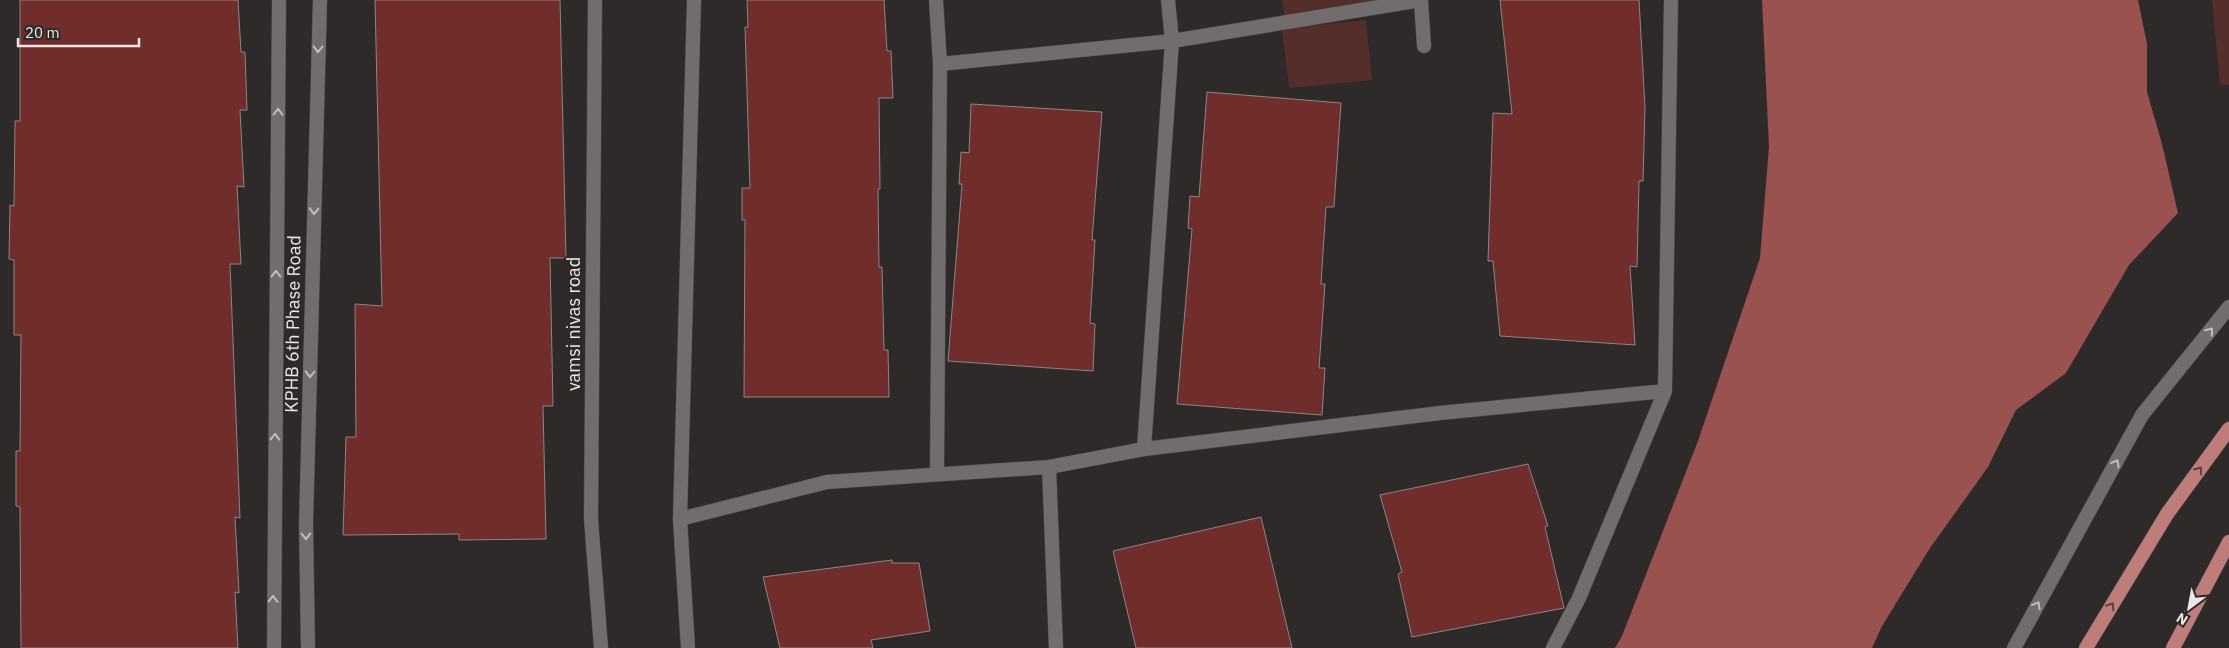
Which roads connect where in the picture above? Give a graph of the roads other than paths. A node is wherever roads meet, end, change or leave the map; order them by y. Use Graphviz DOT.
graph roads {
  1 [pos="279,0"];
  2 [pos="320,0"];
  3 [pos="595,0"];
  4 [pos="694,0"];
  5 [pos="936,0"];
  6 [pos="1168,0"];
  7 [pos="1671,0"];
  8 [pos="1421,1"];
  9 [pos="1172,41"];
  10 [pos="1424,46"];
  11 [pos="940,64"];
  12 [pos="2229,307"];
  13 [pos="1665,391"];
  14 [pos="2229,428"];
  15 [pos="1144,449"];
  16 [pos="1049,467"];
  17 [pos="937,473"];
  18 [pos="680,519"];
  19 [pos="2229,542"];
  20 [pos="274,648"];
  21 [pos="308,648"];
  22 [pos="601,648"];
  23 [pos="688,648"];
  24 [pos="1056,648"];
  25 [pos="1553,648"];
  26 [pos="2014,648"];
  27 [pos="2086,648"];
  28 [pos="2173,648"];
  20 -- 1 [label="street, KPHB 6th Phase Road, one-way"];
  2 -- 21 [label="street, KPHB 6th Phase Road, one-way"];
  3 -- 22 [label="street, vamsi nivas road"];
  4 -- 18 [label="street"];
  5 -- 11 [label="street"];
  6 -- 9 [label="street"];
  7 -- 13 [label="street"];
  8 -- 9 [label="street"];
  8 -- 10 [label="street"];
  9 -- 11 [label="street"];
  9 -- 15 [label="street"];
  11 -- 17 [label="street"];
  26 -- 12 [label="street, one-way"];
  13 -- 15 [label="street"];
  13 -- 25 [label="street"];
  27 -- 14 [label="main road, one-way"];
  15 -- 16 [label="street"];
  16 -- 17 [label="street"];
  16 -- 24 [label="street"];
  17 -- 18 [label="street"];
  18 -- 23 [label="street"];
  19 -- 28 [label="main road"];
}
